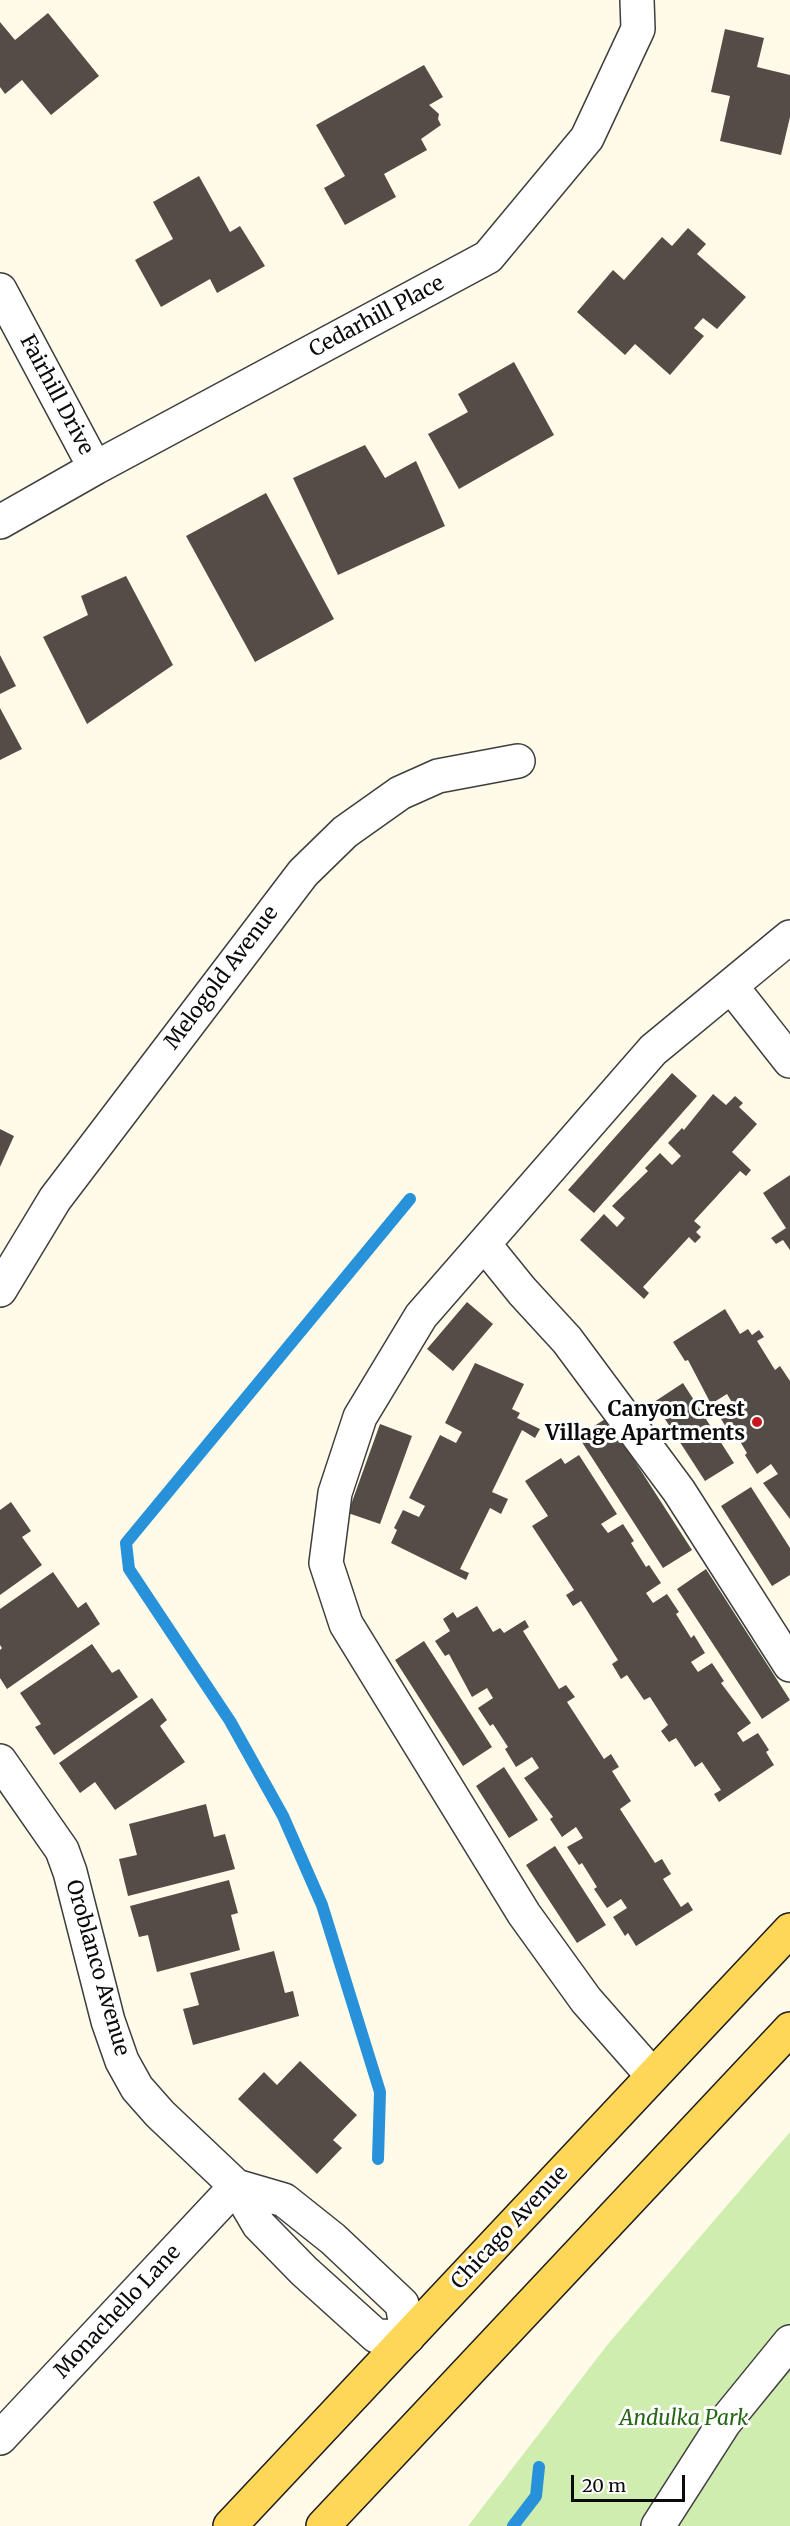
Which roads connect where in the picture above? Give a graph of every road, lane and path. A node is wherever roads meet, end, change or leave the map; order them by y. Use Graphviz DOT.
graph roads {
  1 [pos="637,0"];
  2 [pos="0,290"];
  3 [pos="96,468"];
  4 [pos="0,522"];
  5 [pos="518,760"];
  6 [pos="790,937"];
  7 [pos="730,986"];
  8 [pos="790,1061"];
  9 [pos="484,1244"];
  10 [pos="0,1290"];
  11 [pos="790,1665"];
  12 [pos="0,1761"];
  13 [pos="790,1930"];
  14 [pos="790,2029"];
  15 [pos="652,2075"];
  16 [pos="236,2186"];
  17 [pos="408,2337"];
  18 [pos="790,2342"];
  19 [pos="0,2438"];
  20 [pos="230,2526"];
  21 [pos="323,2526"];
  22 [pos="658,2526"];
  1 -- 3 [label="street, Cedarhill Place"];
  2 -- 3 [label="street, Fairhill Drive"];
  3 -- 4 [label="street, Cedarhill Place"];
  5 -- 10 [label="street, Melogold Avenue"];
  6 -- 7 [label="street"];
  7 -- 8 [label="street"];
  7 -- 9 [label="street"];
  9 -- 11 [label="street"];
  9 -- 15 [label="street"];
  12 -- 16 [label="street, Oroblanco Avenue"];
  13 -- 15 [label="main road, Chicago Avenue"];
  14 -- 21 [label="main road"];
  15 -- 17 [label="main road, Chicago Avenue"];
  16 -- 17 [label="street, Oroblanco Avenue"];
  16 -- 17 [label="street, Oroblanco Avenue"];
  16 -- 19 [label="street, Monachello Lane"];
  17 -- 20 [label="main road, Chicago Avenue"];
  18 -- 22 [label="street"];
}
